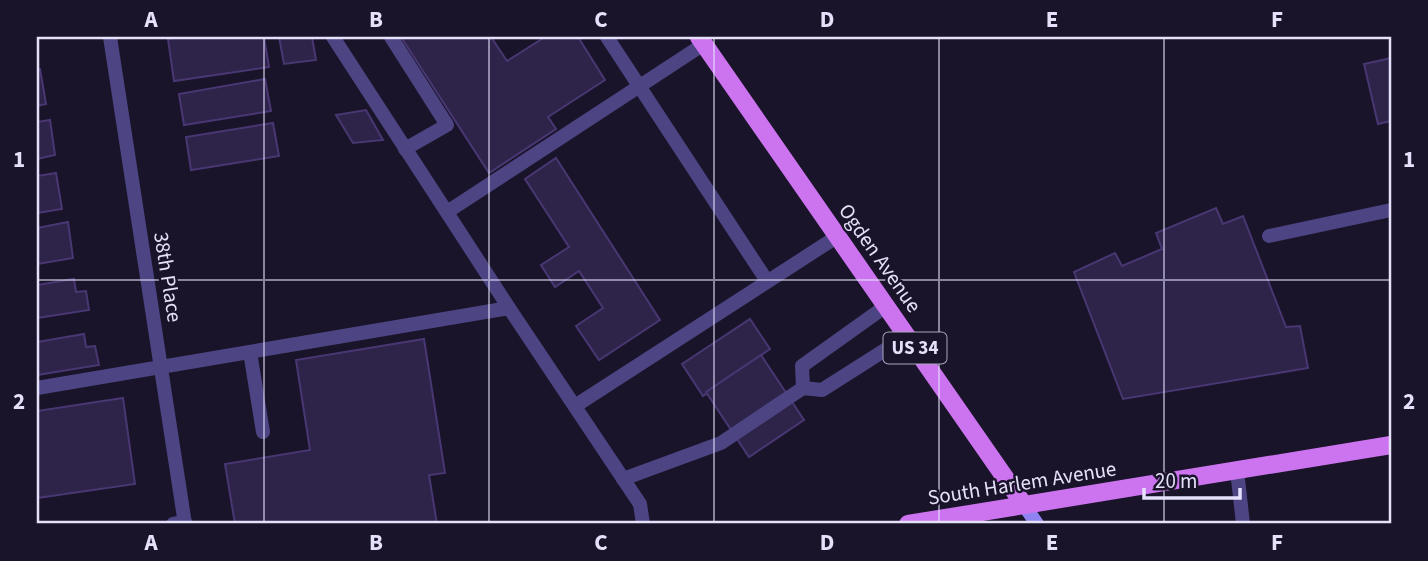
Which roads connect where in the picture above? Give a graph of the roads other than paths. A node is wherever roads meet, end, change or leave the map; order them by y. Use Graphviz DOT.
graph roads {
  1 [pos="110,37"];
  2 [pos="333,37"];
  3 [pos="391,37"];
  4 [pos="607,37"];
  5 [pos="702,40"];
  6 [pos="639,87"];
  7 [pos="405,149"];
  8 [pos="1391,210"];
  9 [pos="447,212"];
  10 [pos="838,236"];
  11 [pos="1269,236"];
  12 [pos="767,281"];
  13 [pos="886,306"];
  14 [pos="509,308"];
  15 [pos="907,336"];
  16 [pos="250,352"];
  17 [pos="161,367"];
  18 [pos="37,388"];
  19 [pos="803,388"];
  20 [pos="575,406"];
  21 [pos="263,432"];
  22 [pos="1391,445"];
  23 [pos="1237,470"];
  24 [pos="623,479"];
  25 [pos="1024,505"];
  26 [pos="181,524"];
  27 [pos="643,524"];
  28 [pos="908,524"];
  29 [pos="1037,524"];
  30 [pos="1243,524"];
  1 -- 17 [label="street, 38th Place"];
  2 -- 7 [label="street"];
  3 -- 7 [label="street"];
  4 -- 6 [label="street"];
  5 -- 6 [label="street"];
  5 -- 10 [label="main road, Ogden Avenue / US 34"];
  6 -- 9 [label="street"];
  6 -- 12 [label="street"];
  7 -- 9 [label="street"];
  8 -- 11 [label="street"];
  9 -- 14 [label="street"];
  10 -- 12 [label="street"];
  10 -- 13 [label="main road, Ogden Avenue / US 34"];
  12 -- 20 [label="street"];
  13 -- 15 [label="main road, Ogden Avenue / US 34"];
  13 -- 19 [label="street"];
  14 -- 16 [label="street"];
  14 -- 20 [label="street"];
  15 -- 19 [label="street"];
  15 -- 25 [label="main road, Ogden Avenue / US 34"];
  16 -- 17 [label="street"];
  16 -- 21 [label="street"];
  17 -- 18 [label="street"];
  17 -- 26 [label="street, 38th Place"];
  19 -- 24 [label="street"];
  20 -- 24 [label="street"];
  22 -- 23 [label="main road, South Harlem Avenue"];
  23 -- 25 [label="main road, South Harlem Avenue"];
  23 -- 30 [label="street"];
  24 -- 27 [label="street"];
  25 -- 28 [label="main road, South Harlem Avenue"];
  25 -- 29 [label="main road"];
}
